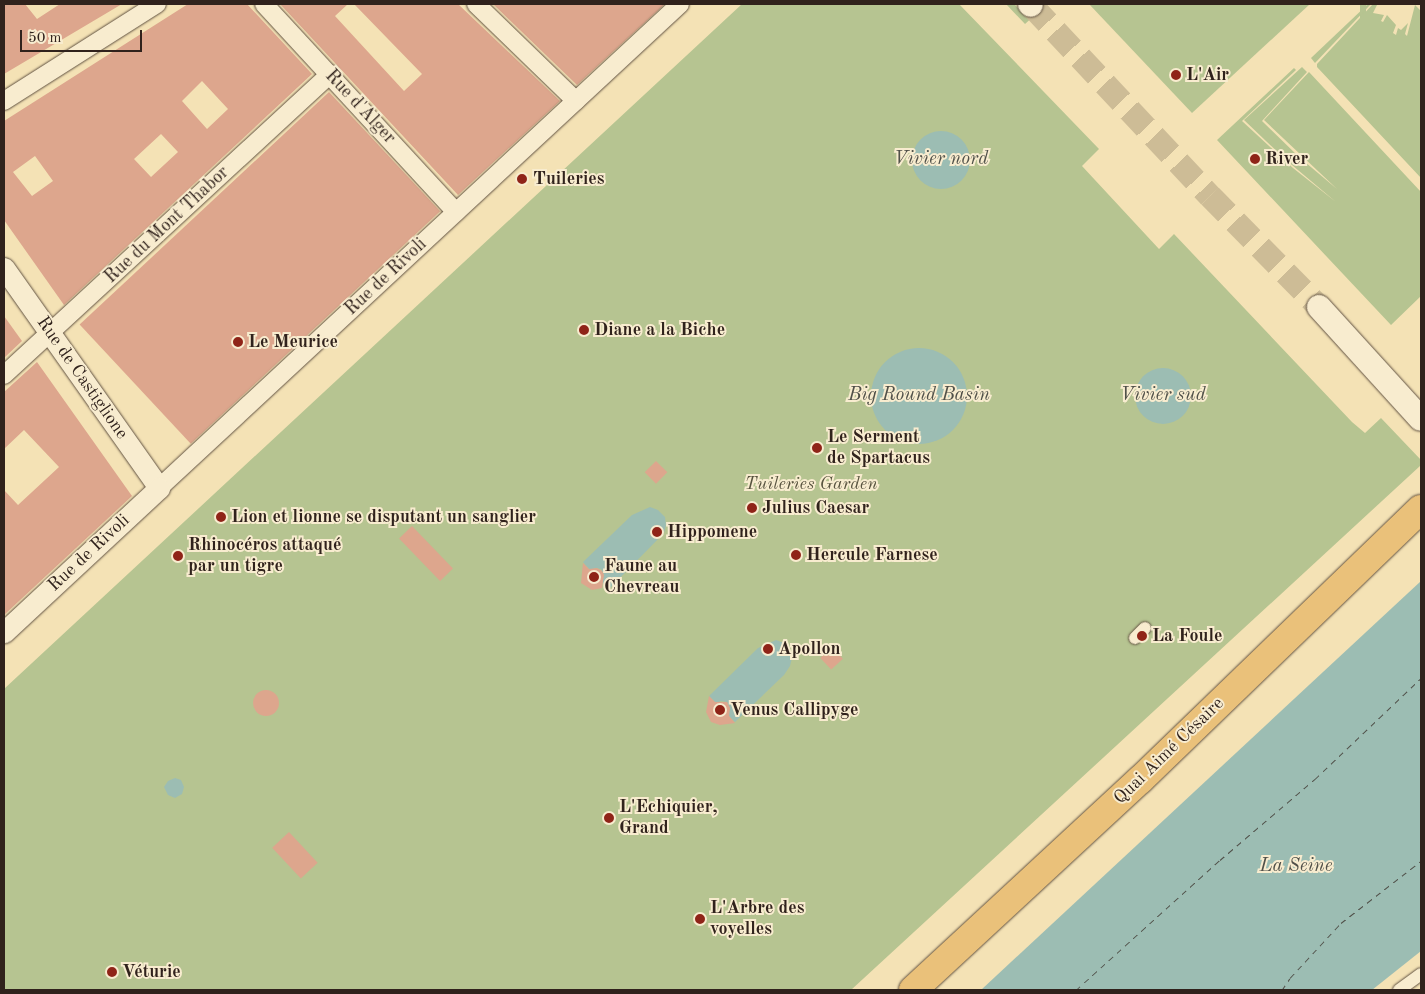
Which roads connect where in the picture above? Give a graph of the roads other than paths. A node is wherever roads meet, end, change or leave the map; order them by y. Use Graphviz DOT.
graph roads {
  1 [pos="157,4"];
  2 [pos="264,4"];
  3 [pos="476,4"];
  4 [pos="680,4"];
  5 [pos="330,74"];
  6 [pos="4,101"];
  7 [pos="576,101"];
  8 [pos="456,212"];
  9 [pos="4,268"];
  10 [pos="1319,307"];
  11 [pos="50,333"];
  12 [pos="4,375"];
  13 [pos="1421,419"];
  14 [pos="159,488"];
  15 [pos="1421,509"];
  16 [pos="4,632"];
  17 [pos="1421,974"];
  18 [pos="913,990"];
  19 [pos="1399,990"];
  1 -- 6 [label="street"];
  2 -- 5 [label="street, Rue d'Alger"];
  3 -- 7 [label="street"];
  4 -- 7 [label="street, Rue de Rivoli"];
  5 -- 8 [label="street, Rue d'Alger"];
  5 -- 11 [label="street, Rue du Mont Thabor"];
  7 -- 8 [label="street, Rue de Rivoli"];
  8 -- 14 [label="street, Rue de Rivoli"];
  9 -- 11 [label="street, Rue de Castiglione"];
  10 -- 13 [label="main road"];
  11 -- 12 [label="street, Rue du Mont Thabor"];
  11 -- 14 [label="street, Rue de Castiglione"];
  14 -- 16 [label="street, Rue de Rivoli"];
  15 -- 18 [label="main road, Quai Aimé Césaire"];
  17 -- 19 [label="street"];
}
